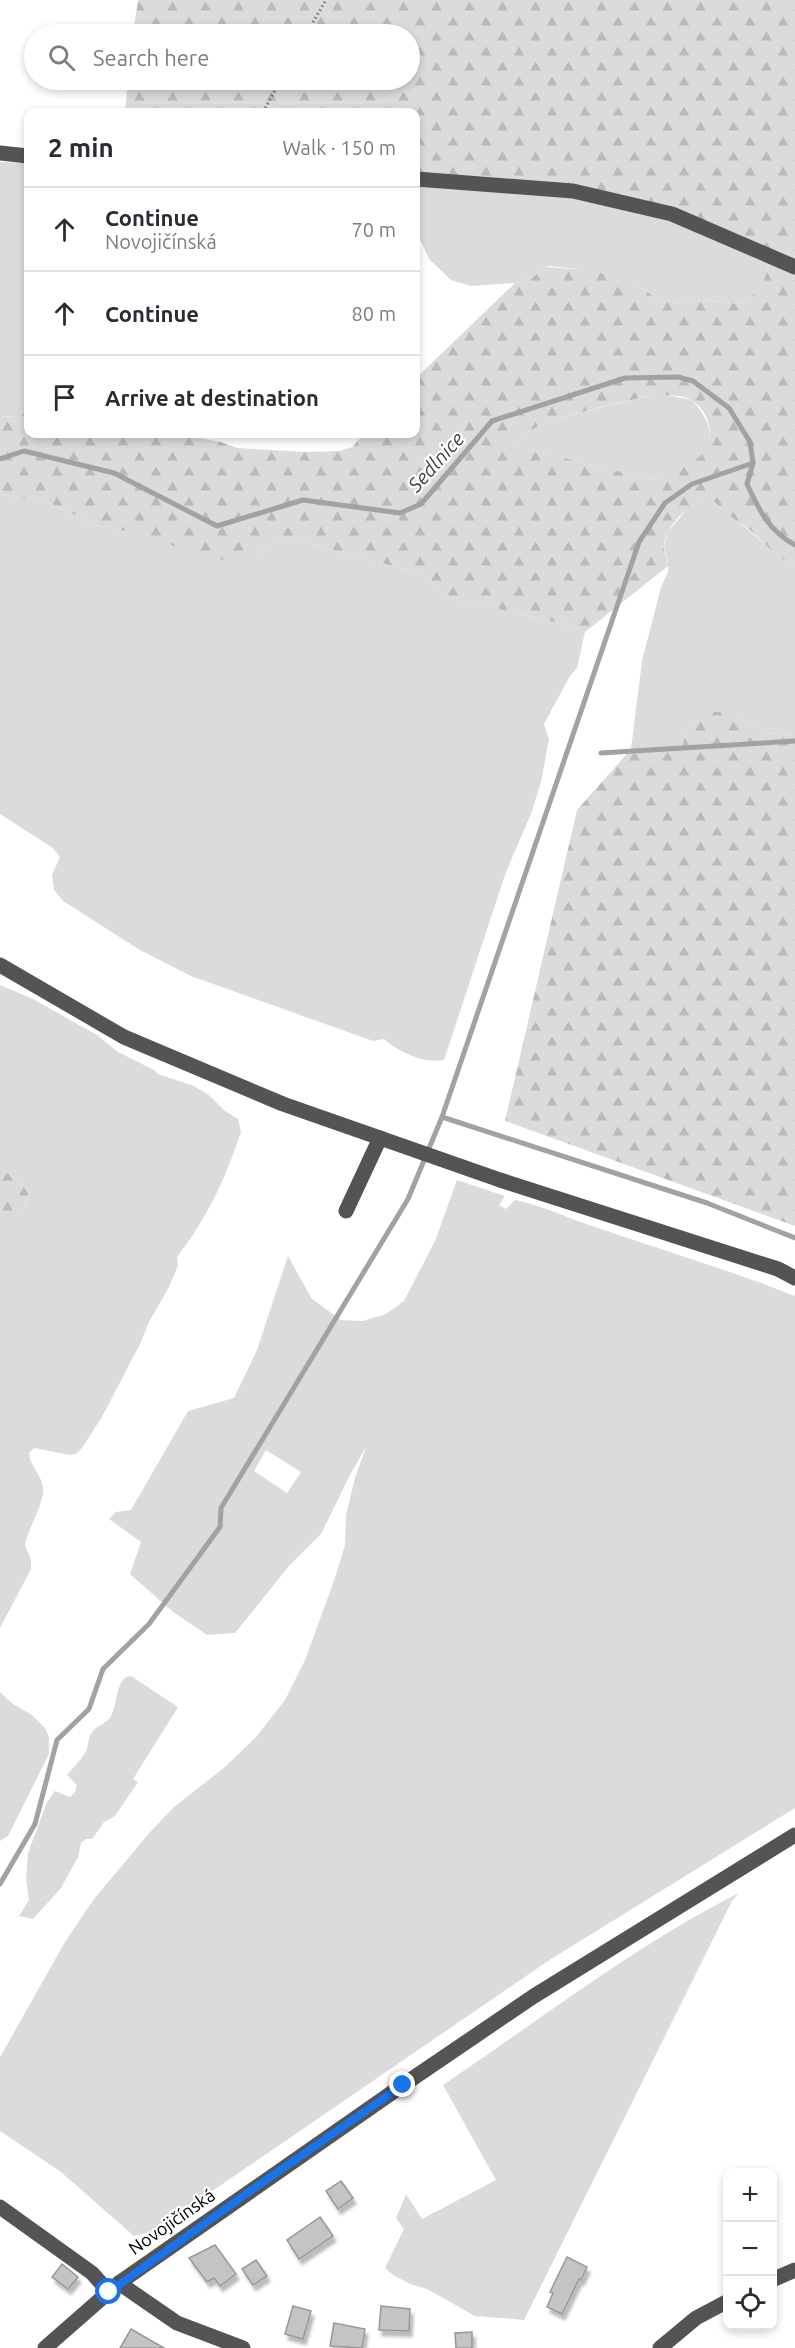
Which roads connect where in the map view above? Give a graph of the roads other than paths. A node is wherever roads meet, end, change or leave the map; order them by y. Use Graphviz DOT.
graph roads {
  1 [pos="0,153"];
  2 [pos="24,156"];
  3 [pos="420,179"];
  4 [pos="795,267"];
  5 [pos="0,965"];
  6 [pos="380,1138"];
  7 [pos="346,1211"];
  8 [pos="795,1278"];
  9 [pos="795,1835"];
  10 [pos="0,2208"];
  11 [pos="795,2270"];
  12 [pos="777,2278"];
  13 [pos="114,2288"];
  14 [pos="723,2304"];
  15 [pos="45,2348"];
  16 [pos="243,2348"];
  17 [pos="660,2348"];
  1 -- 2 [label="street"];
  3 -- 4 [label="street"];
  5 -- 6 [label="street"];
  6 -- 7 [label="street"];
  6 -- 8 [label="street"];
  9 -- 13 [label="street, Novojičínská"];
  10 -- 13 [label="street"];
  11 -- 12 [label="street"];
  13 -- 15 [label="street, Novojičínská"];
  13 -- 16 [label="street"];
  14 -- 17 [label="street"];
}
